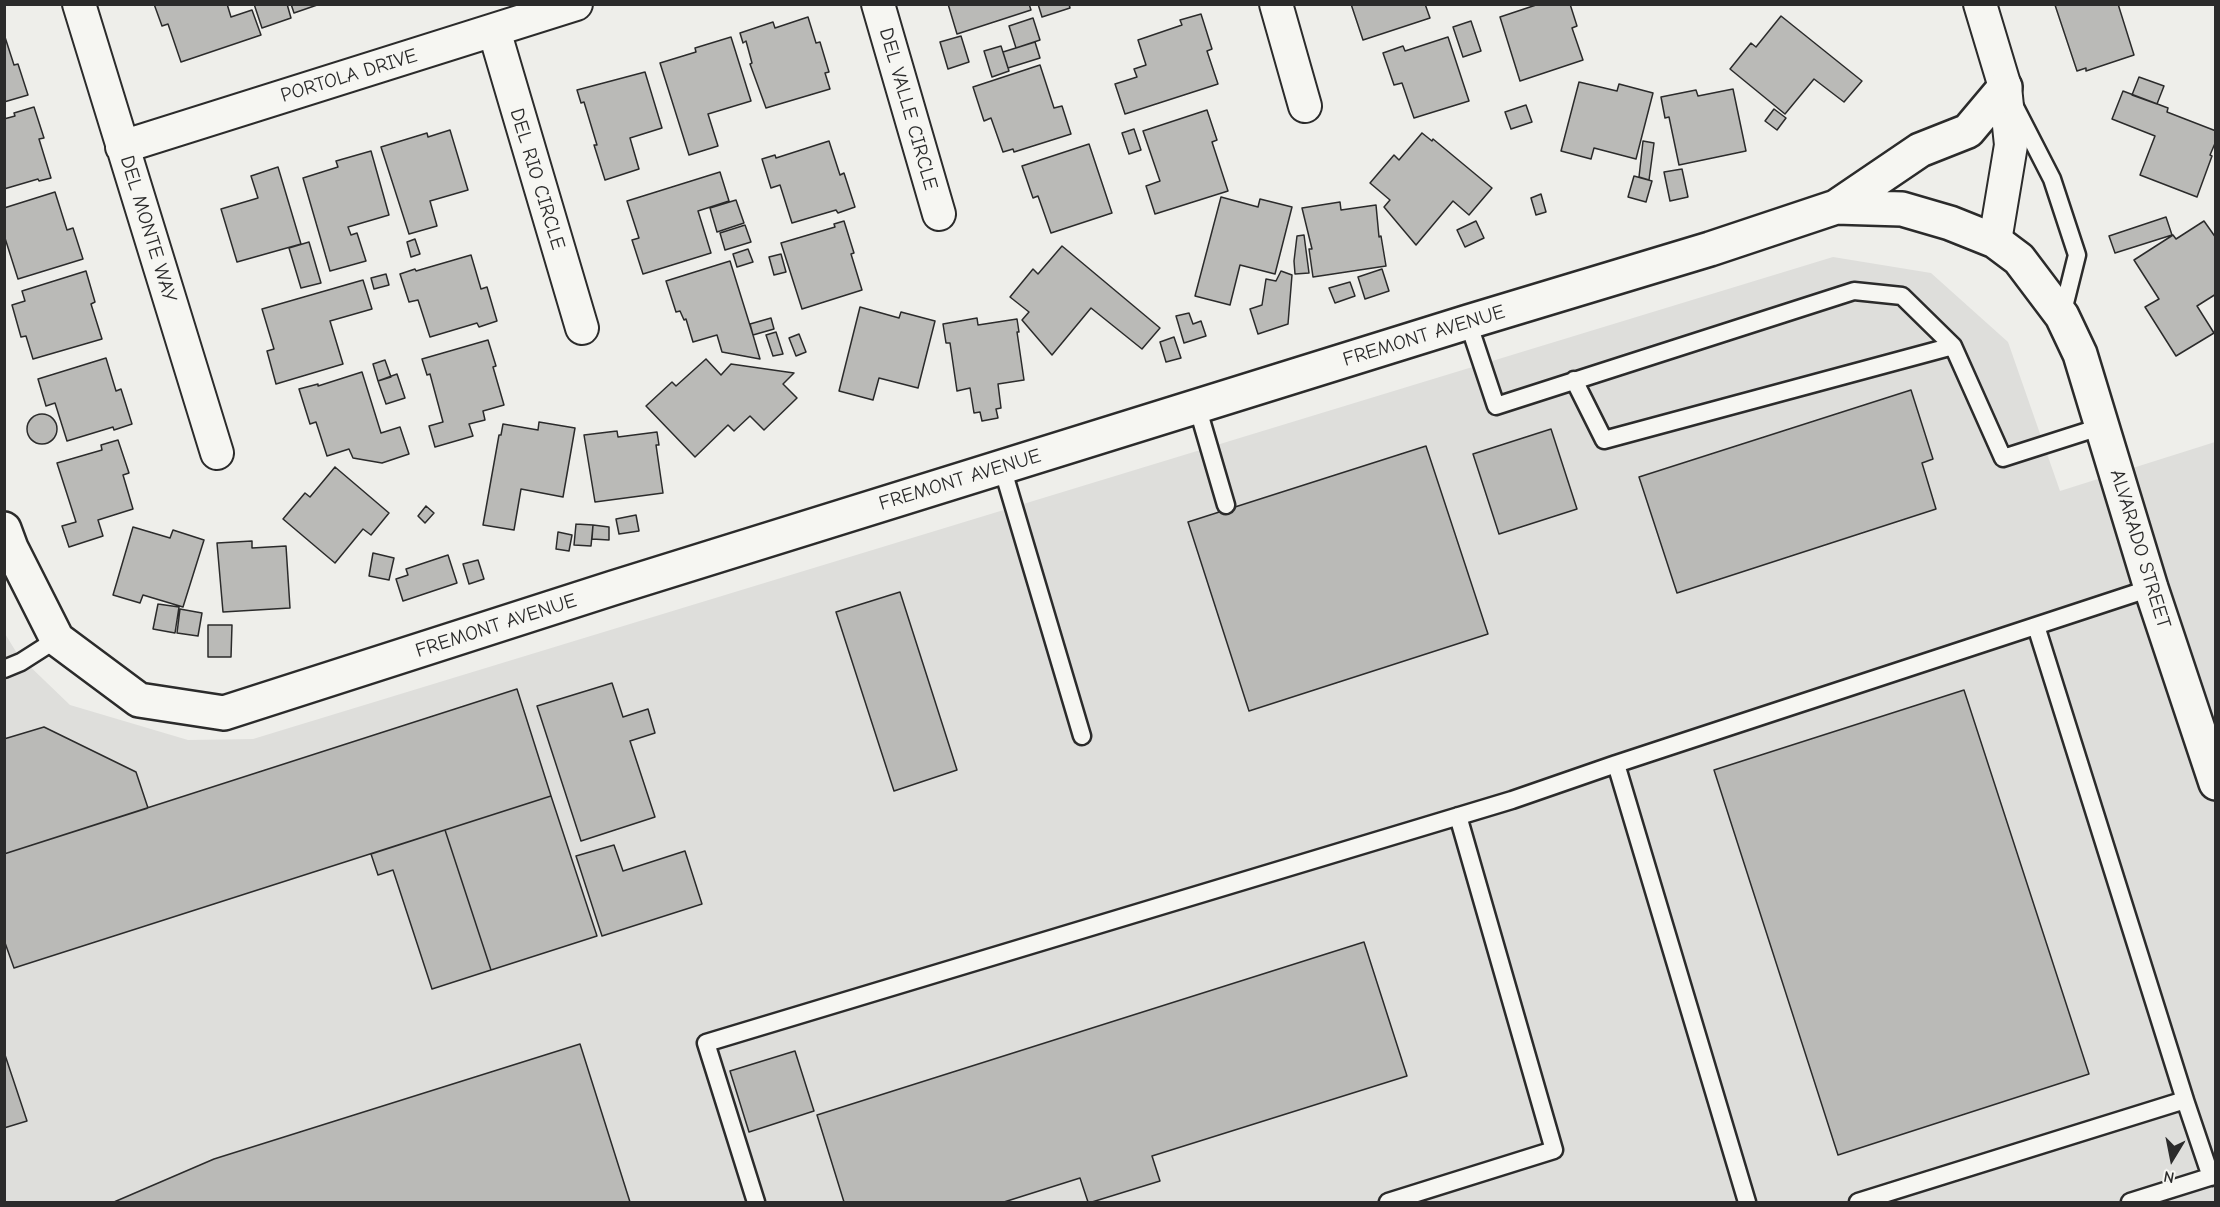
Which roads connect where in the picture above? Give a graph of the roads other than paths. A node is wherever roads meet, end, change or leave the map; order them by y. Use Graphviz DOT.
graph roads {
  1 [pos="79,4"];
  2 [pos="576,4"];
  3 [pos="878,4"];
  4 [pos="1276,4"];
  5 [pos="1980,4"];
  6 [pos="494,30"];
  7 [pos="2005,87"];
  8 [pos="1305,106"];
  9 [pos="122,147"];
  10 [pos="1836,207"];
  11 [pos="939,214"];
  12 [pos="1995,241"];
  13 [pos="2062,316"];
  14 [pos="1468,322"];
  15 [pos="582,328"];
  16 [pos="1953,346"];
  17 [pos="1574,380"];
  18 [pos="1197,406"];
  19 [pos="2103,426"];
  20 [pos="217,453"];
  21 [pos="1002,467"];
  22 [pos="1226,505"];
  23 [pos="4,529"];
  24 [pos="2151,588"];
  25 [pos="2036,626"];
  26 [pos="57,639"];
  27 [pos="4,669"];
  28 [pos="1082,736"];
  29 [pos="1616,764"];
  30 [pos="2216,783"];
  31 [pos="1458,816"];
  32 [pos="2185,1100"];
  33 [pos="2213,1176"];
  34 [pos="756,1203"];
  35 [pos="1388,1203"];
  36 [pos="1747,1203"];
  37 [pos="1858,1203"];
  38 [pos="2130,1203"];
  1 -- 9 [label="street, DEL MONTE WAY"];
  2 -- 6 [label="street, PORTOLA DRIVE"];
  3 -- 11 [label="street, DEL VALLE CIRCLE"];
  4 -- 8 [label="street"];
  5 -- 7 [label="street"];
  6 -- 9 [label="street, PORTOLA DRIVE"];
  6 -- 15 [label="street, DEL RIO CIRCLE"];
  7 -- 10 [label="street"];
  7 -- 12 [label="street"];
  7 -- 13 [label="lane"];
  9 -- 20 [label="street, DEL MONTE WAY"];
  10 -- 12 [label="street, FREMONT AVENUE"];
  10 -- 14 [label="street, FREMONT AVENUE"];
  12 -- 13 [label="street, ALVARADO STREET"];
  13 -- 19 [label="street, ALVARADO STREET"];
  14 -- 17 [label="lane"];
  14 -- 18 [label="street, FREMONT AVENUE"];
  16 -- 17 [label="lane"];
  16 -- 17 [label="lane"];
  16 -- 19 [label="lane"];
  18 -- 21 [label="street, FREMONT AVENUE"];
  18 -- 22 [label="lane"];
  19 -- 24 [label="street, ALVARADO STREET"];
  21 -- 26 [label="street, FREMONT AVENUE"];
  21 -- 28 [label="lane"];
  23 -- 26 [label="street, FREMONT AVENUE"];
  24 -- 25 [label="lane"];
  24 -- 30 [label="street, ALVARADO STREET"];
  25 -- 29 [label="lane"];
  25 -- 32 [label="lane"];
  26 -- 27 [label="lane"];
  29 -- 31 [label="lane"];
  29 -- 36 [label="lane"];
  31 -- 34 [label="lane"];
  31 -- 35 [label="lane"];
  32 -- 33 [label="lane"];
  32 -- 37 [label="lane"];
  33 -- 38 [label="lane"];
}
